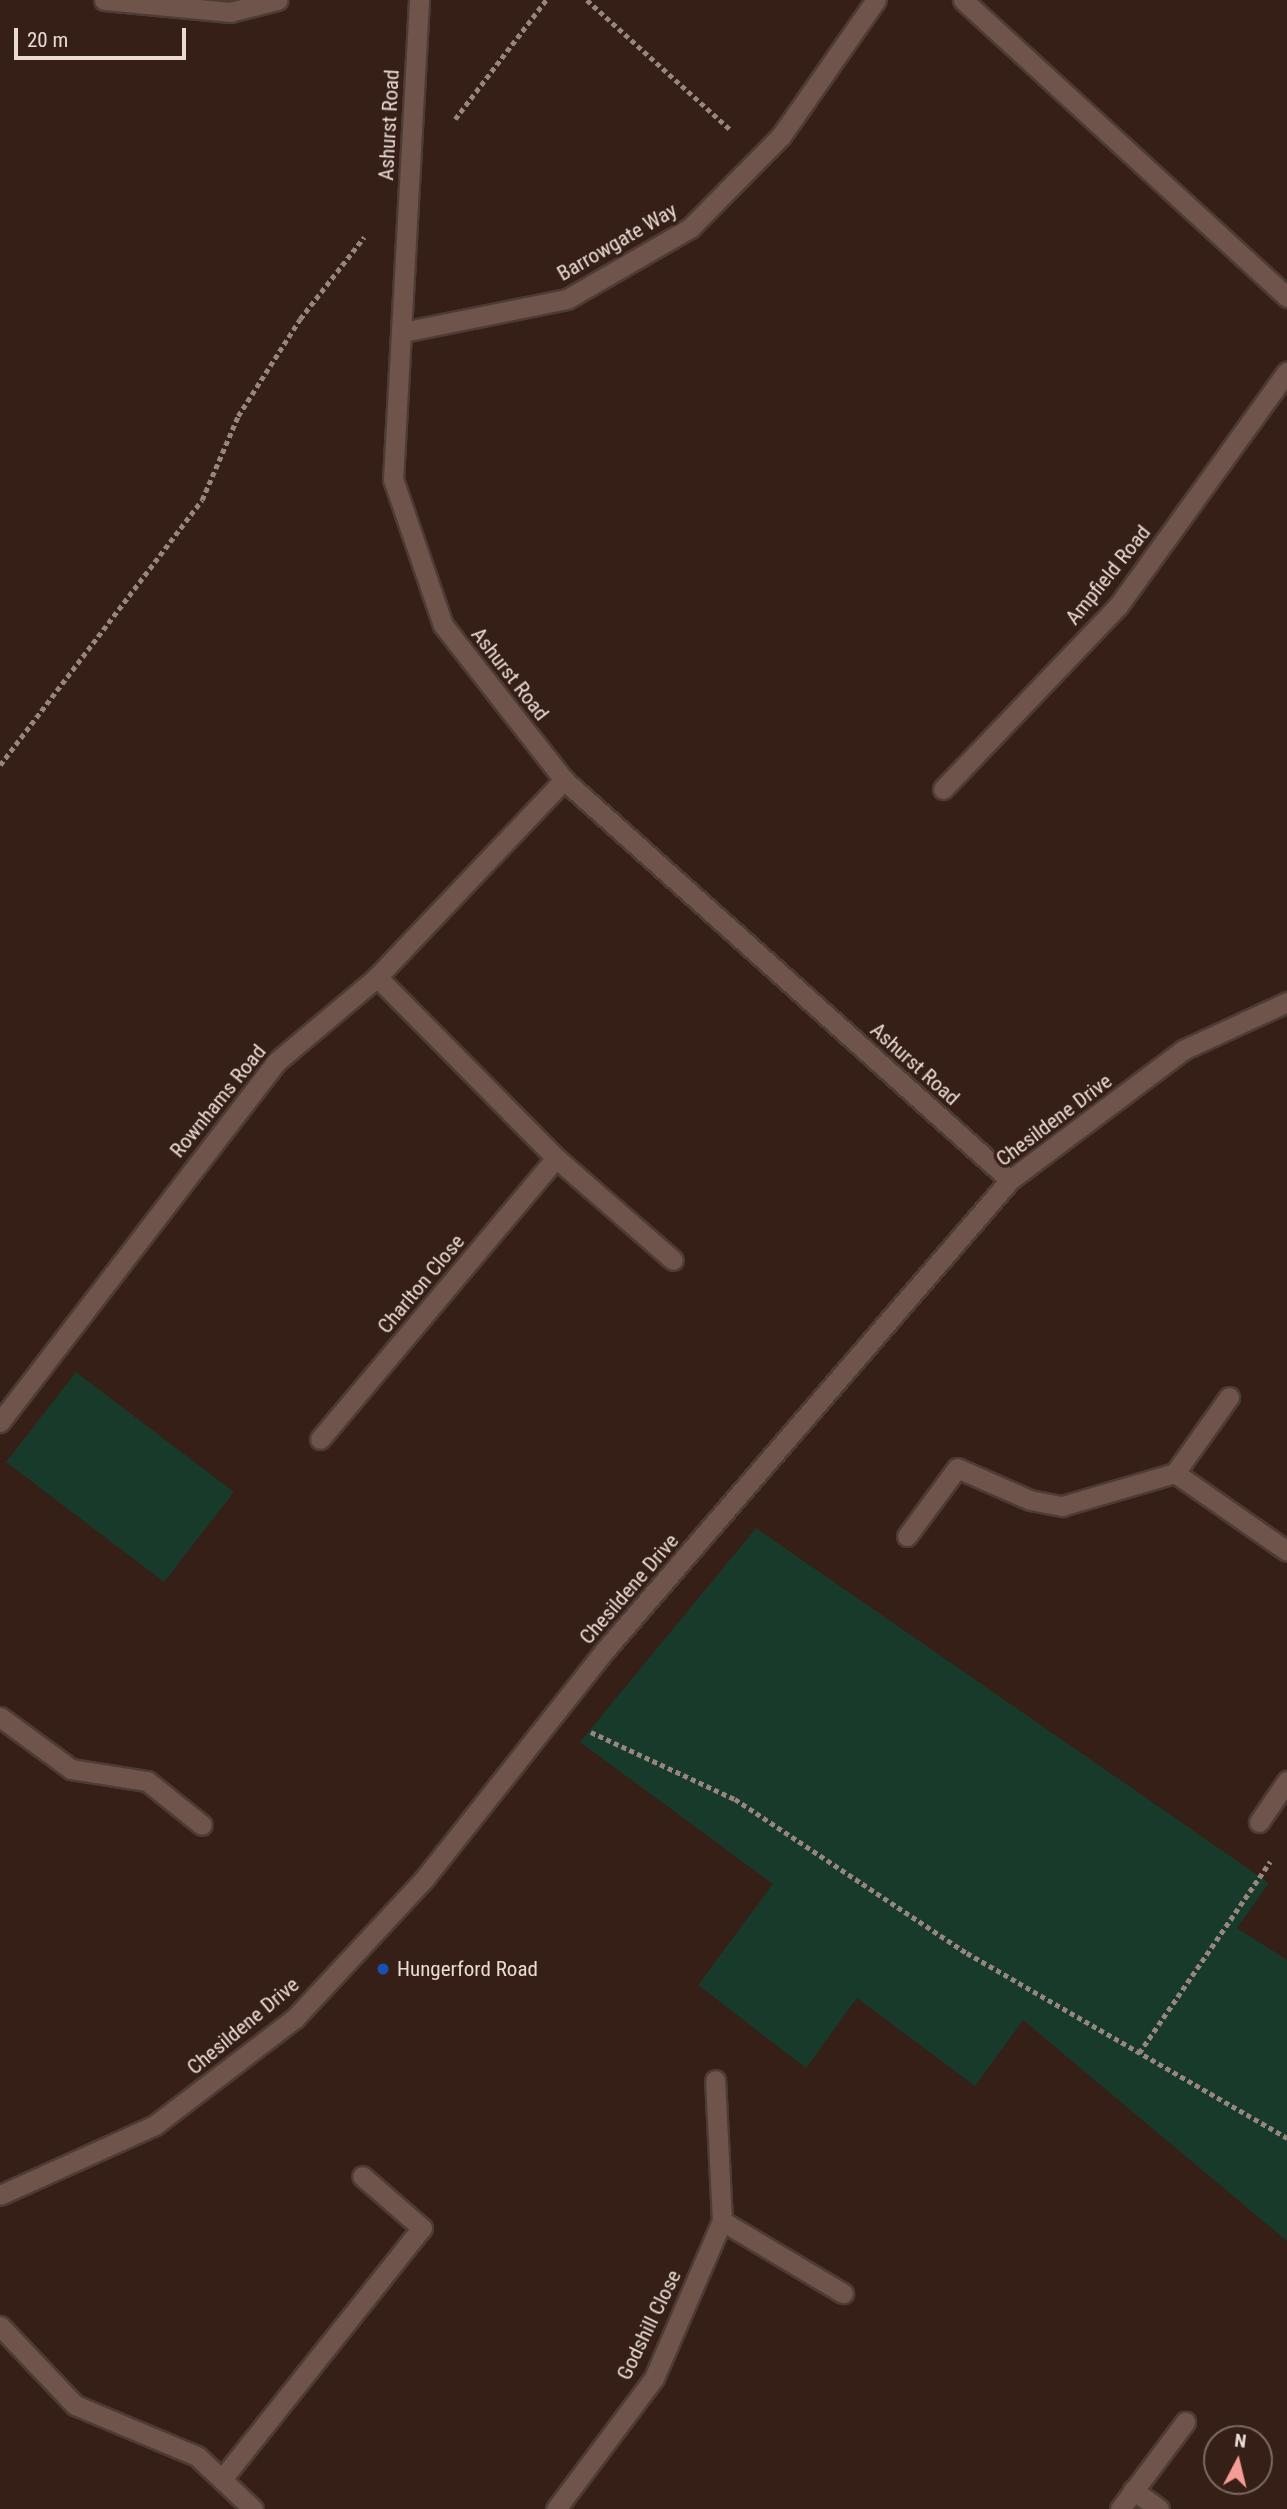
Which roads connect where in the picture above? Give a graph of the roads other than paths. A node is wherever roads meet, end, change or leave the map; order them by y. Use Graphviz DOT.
graph roads {
  1 [pos="104,0"];
  2 [pos="278,0"];
  3 [pos="419,0"];
  4 [pos="876,0"];
  5 [pos="963,0"];
  6 [pos="1287,297"];
  7 [pos="403,332"];
  8 [pos="1287,372"];
  9 [pos="564,780"];
  10 [pos="943,789"];
  11 [pos="377,977"];
  12 [pos="1287,1002"];
  13 [pos="556,1158"];
  14 [pos="1010,1180"];
  15 [pos="673,1260"];
  16 [pos="1229,1396"];
  17 [pos="0,1422"];
  18 [pos="320,1440"];
  19 [pos="1175,1474"];
  20 [pos="907,1535"];
  21 [pos="1287,1551"];
  22 [pos="0,1717"];
  23 [pos="1287,1781"];
  24 [pos="1259,1822"];
  25 [pos="202,1825"];
  26 [pos="715,2080"];
  27 [pos="362,2176"];
  28 [pos="0,2195"];
  29 [pos="722,2221"];
  30 [pos="843,2292"];
  31 [pos="0,2326"];
  32 [pos="1185,2422"];
  33 [pos="222,2479"];
  34 [pos="1133,2490"];
  35 [pos="253,2509"];
  36 [pos="556,2509"];
  37 [pos="1120,2509"];
  38 [pos="1159,2509"];
  1 -- 2 [label="street"];
  3 -- 7 [label="street, Ashurst Road"];
  4 -- 7 [label="street, Barrowgate Way"];
  5 -- 6 [label="street"];
  7 -- 9 [label="street, Ashurst Road"];
  8 -- 10 [label="street, Ampfield Road"];
  9 -- 11 [label="street, Rownhams Road"];
  9 -- 14 [label="street, Ashurst Road"];
  11 -- 13 [label="street"];
  11 -- 17 [label="street, Rownhams Road"];
  12 -- 14 [label="street, Chesildene Drive"];
  13 -- 15 [label="street"];
  13 -- 18 [label="street, Charlton Close"];
  14 -- 28 [label="street, Chesildene Drive"];
  16 -- 19 [label="street"];
  19 -- 20 [label="street"];
  19 -- 21 [label="street"];
  22 -- 25 [label="street"];
  23 -- 24 [label="street"];
  26 -- 29 [label="street, Godshill Close"];
  27 -- 33 [label="street"];
  29 -- 30 [label="street"];
  29 -- 36 [label="street, Godshill Close"];
  31 -- 33 [label="street"];
  32 -- 34 [label="street"];
  33 -- 35 [label="street"];
  34 -- 37 [label="street"];
  34 -- 38 [label="street"];
}
